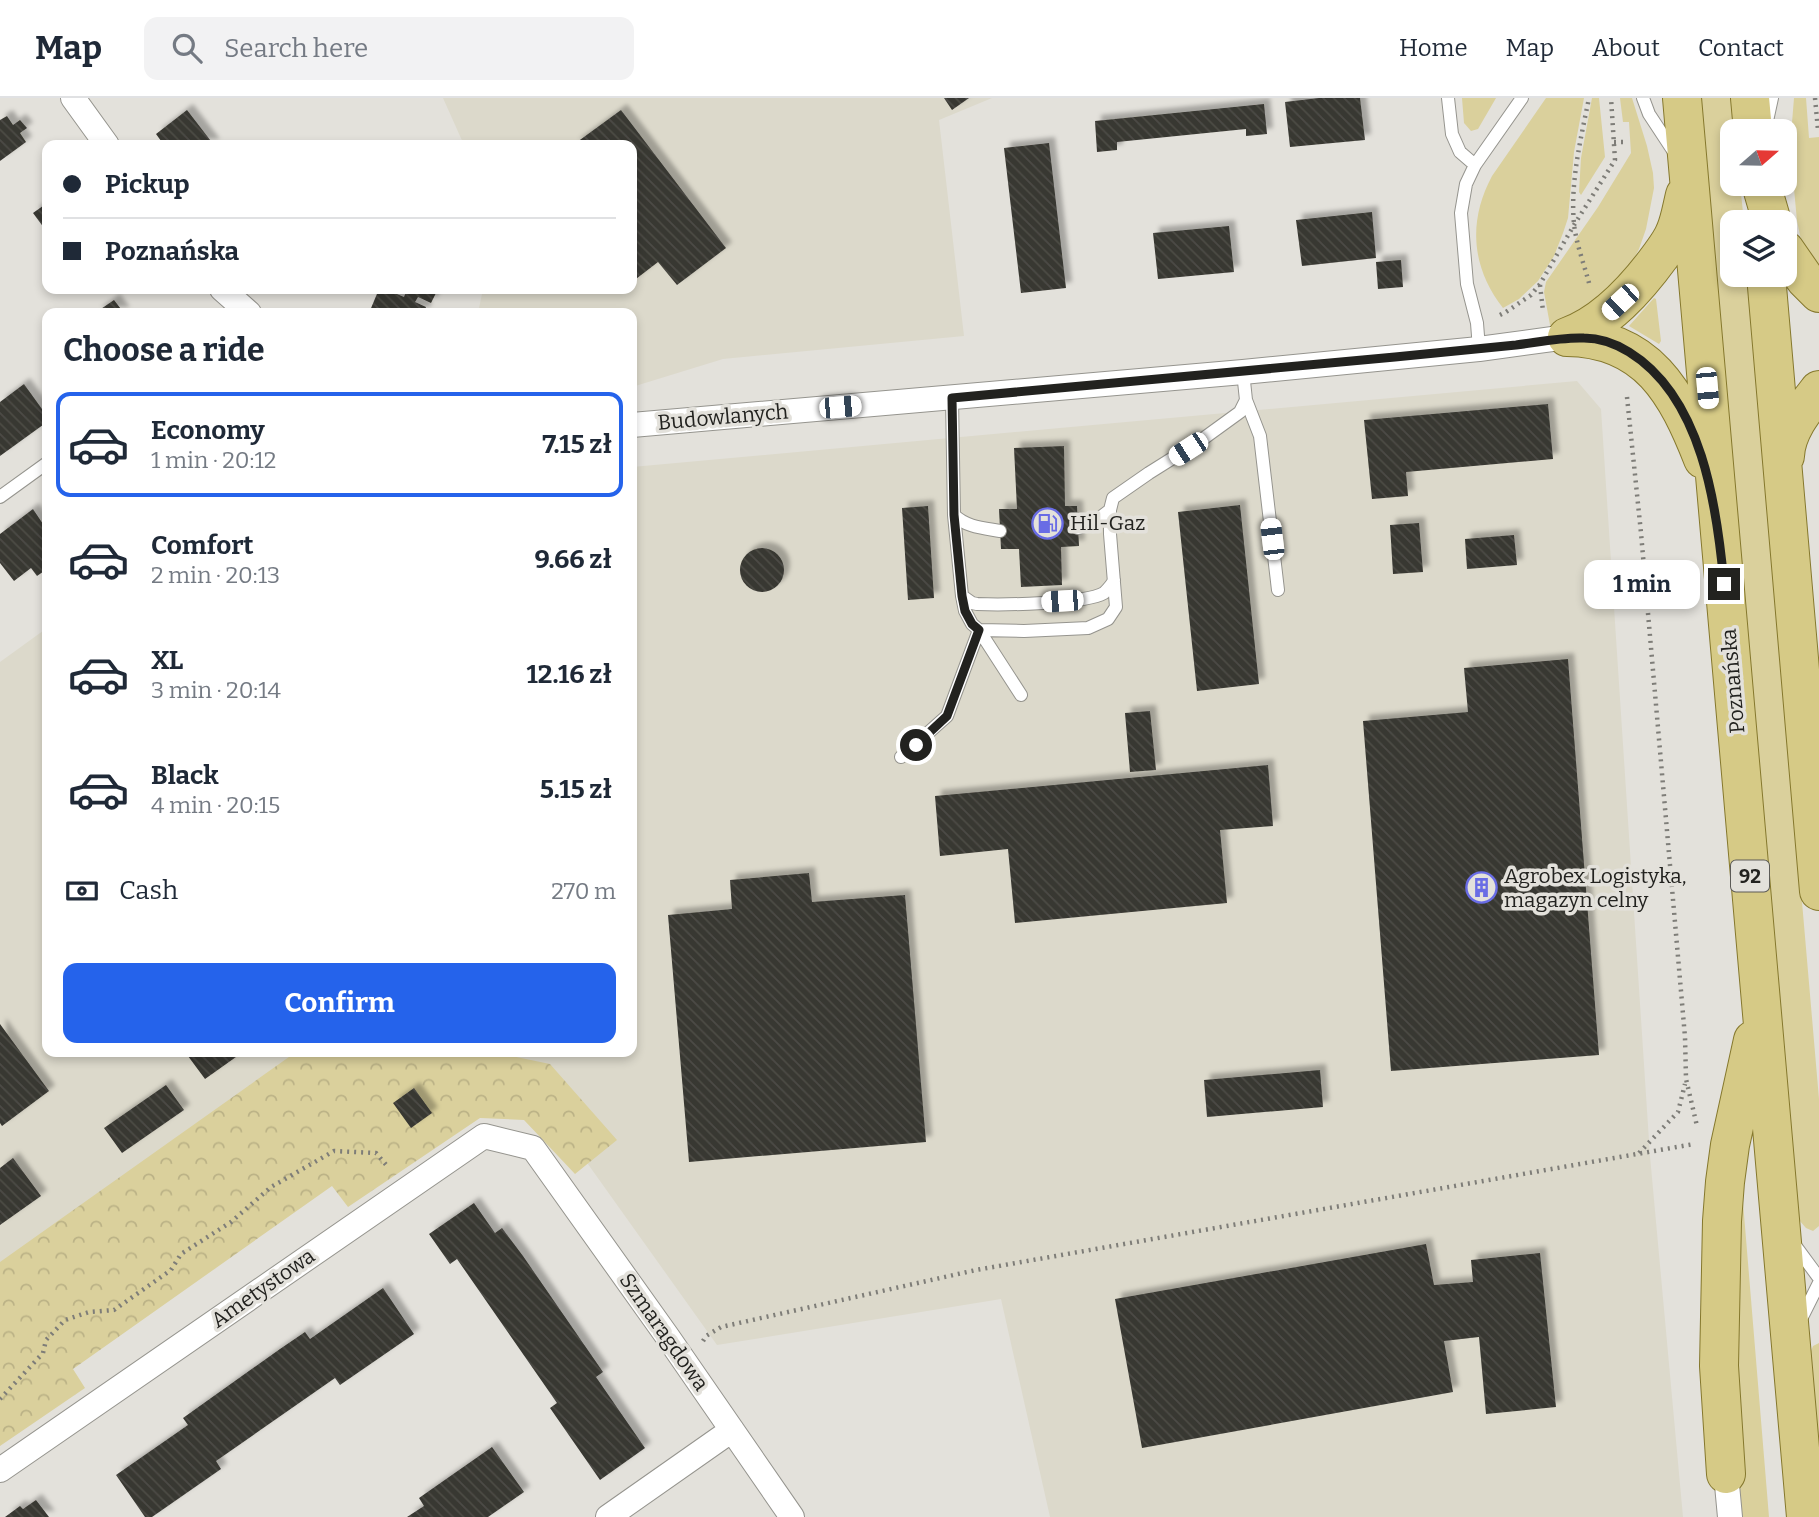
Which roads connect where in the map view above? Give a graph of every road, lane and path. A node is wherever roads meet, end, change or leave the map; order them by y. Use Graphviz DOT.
graph roads {
  1 [pos="73,98"];
  2 [pos="1448,98"];
  3 [pos="1522,98"];
  4 [pos="1589,98"];
  5 [pos="1611,98"];
  6 [pos="1643,98"];
  7 [pos="1682,98"];
  8 [pos="1750,98"];
  9 [pos="1772,98"];
  10 [pos="1815,98"];
  11 [pos="1752,119"];
  12 [pos="1766,119"];
  13 [pos="1818,130"];
  14 [pos="1809,131"];
  15 [pos="103,140"];
  16 [pos="1614,142"];
  17 [pos="1626,142"];
  18 [pos="1475,165"];
  19 [pos="1689,176"];
  20 [pos="1574,225"];
  21 [pos="1797,267"];
  22 [pos="1767,287"];
  23 [pos="1819,293"];
  24 [pos="1506,313"];
  25 [pos="1567,338"];
  26 [pos="1479,349"];
  27 [pos="1243,372"];
  28 [pos="1626,384"];
  29 [pos="1819,390"];
  30 [pos="952,398"];
  31 [pos="1246,400"];
  32 [pos="637,425"];
  33 [pos="42,467"];
  34 [pos="1783,472"];
  35 [pos="0,497"];
  36 [pos="1110,510"];
  37 [pos="954,515"];
  38 [pos="1078,528"];
  39 [pos="1000,531"];
  40 [pos="1719,531"];
  41 [pos="1114,580"];
  42 [pos="1278,590"];
  43 [pos="962,596"];
  44 [pos="979,630"];
  45 [pos="1021,695"];
  46 [pos="901,757"];
  47 [pos="1819,891"];
  48 [pos="1761,1004"];
  49 [pos="1686,1079"];
  50 [pos="1699,1133"];
  51 [pos="1702,1143"];
  52 [pos="533,1149"];
  53 [pos="1639,1153"];
  54 [pos="408,1188"];
  55 [pos="1780,1221"];
  56 [pos="1819,1281"];
  57 [pos="702,1345"];
  58 [pos="1791,1349"];
  59 [pos="0,1399"];
  60 [pos="732,1430"];
  61 [pos="0,1470"];
  62 [pos="1726,1474"];
  63 [pos="608,1517"];
  64 [pos="792,1517"];
  65 [pos="1730,1517"];
  66 [pos="1805,1517"];
  1 -- 15 [label="street"];
  2 -- 18 [label="lane"];
  3 -- 18 [label="lane"];
  4 -- 20 [label="path"];
  5 -- 16 [label="path"];
  6 -- 19 [label="lane"];
  7 -- 19 [label="main road, Poznańska / 92"];
  8 -- 11 [label="main road"];
  9 -- 12 [label="lane"];
  10 -- 13 [label="path"];
  13 -- 14 [label="path"];
  16 -- 17 [label="path"];
  16 -- 20 [label="path"];
  18 -- 26 [label="lane"];
  19 -- 25 [label="main road"];
  19 -- 40 [label="main road, Poznańska / 92"];
  20 -- 24 [label="path"];
  21 -- 23 [label="main road"];
  22 -- 34 [label="main road"];
  25 -- 26 [label="street, Budowlanych"];
  25 -- 40 [label="main road"];
  26 -- 27 [label="street, Budowlanych"];
  27 -- 30 [label="street, Budowlanych"];
  27 -- 31 [label="lane"];
  28 -- 49 [label="path"];
  29 -- 34 [label="main road"];
  30 -- 32 [label="street, Budowlanych"];
  30 -- 37 [label="lane"];
  31 -- 36 [label="lane"];
  31 -- 42 [label="lane"];
  33 -- 35 [label="lane"];
  34 -- 47 [label="main road"];
  36 -- 38 [label="lane"];
  36 -- 41 [label="lane"];
  37 -- 39 [label="lane"];
  37 -- 43 [label="lane"];
  40 -- 48 [label="main road, Poznańska / 92"];
  41 -- 43 [label="lane"];
  41 -- 44 [label="lane"];
  43 -- 44 [label="lane"];
  44 -- 45 [label="lane"];
  44 -- 46 [label="lane"];
  48 -- 55 [label="main road, Poznańska / 92"];
  48 -- 62 [label="main road"];
  49 -- 50 [label="path"];
  49 -- 53 [label="path"];
  51 -- 53 [label="path"];
  52 -- 54 [label="street, Ametystowa"];
  52 -- 60 [label="street, Szmaragdowa"];
  53 -- 57 [label="path"];
  54 -- 59 [label="path"];
  54 -- 61 [label="street, Ametystowa"];
  55 -- 56 [label="lane"];
  55 -- 58 [label="main road, 92"];
  56 -- 58 [label="lane"];
  58 -- 66 [label="main road, 92"];
  60 -- 63 [label="street"];
  60 -- 64 [label="street, Szmaragdowa"];
  62 -- 65 [label="street"];
}
